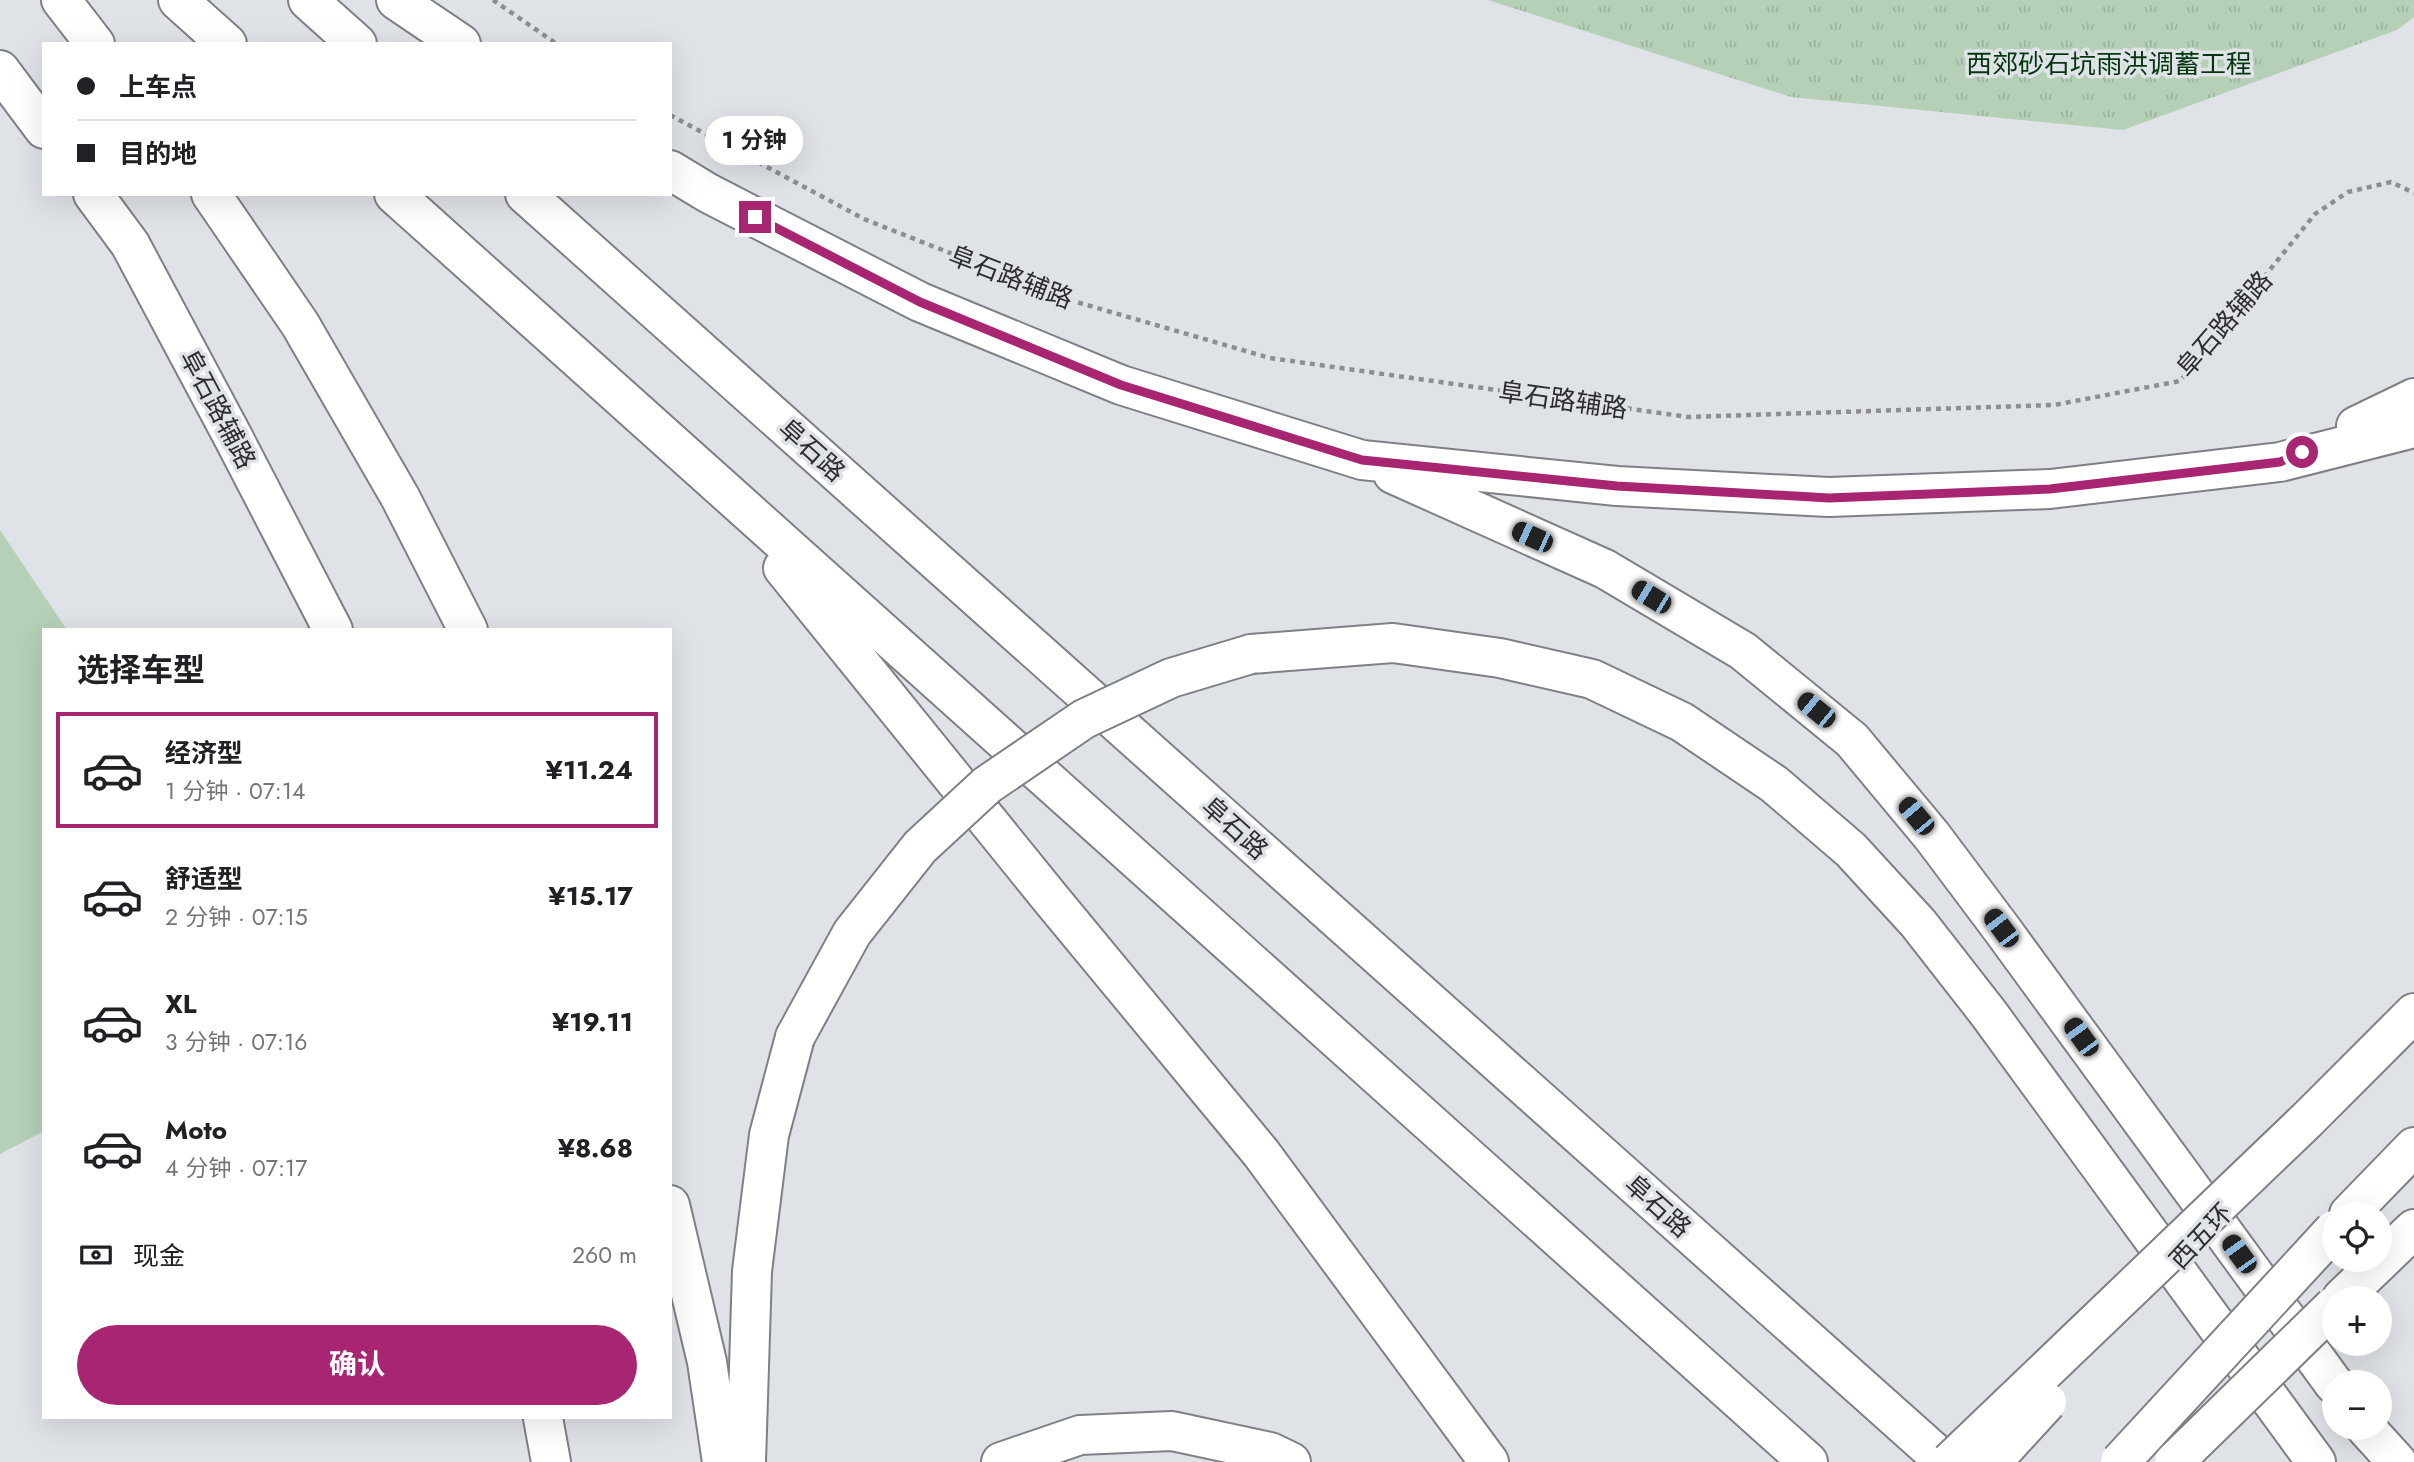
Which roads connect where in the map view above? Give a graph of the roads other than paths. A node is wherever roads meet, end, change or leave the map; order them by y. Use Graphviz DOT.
graph roads {
  1 [pos="61,0"];
  2 [pos="178,0"];
  3 [pos="308,0"];
  4 [pos="396,0"];
  5 [pos="93,42"];
  6 [pos="225,42"];
  7 [pos="355,42"];
  8 [pos="458,42"];
  9 [pos="0,70"];
  10 [pos="42,126"];
  11 [pos="672,171"];
  12 [pos="94,196"];
  13 [pos="212,196"];
  14 [pos="396,196"];
  15 [pos="527,196"];
  16 [pos="2414,398"];
  17 [pos="2414,428"];
  18 [pos="1362,460"];
  19 [pos="2280,462"];
  20 [pos="709,477"];
  21 [pos="332,628"];
  22 [pos="467,628"];
  23 [pos="2414,1013"];
  24 [pos="2307,1120"];
  25 [pos="2414,1147"];
  26 [pos="2360,1202"];
  27 [pos="672,1213"];
  28 [pos="2414,1228"];
  29 [pos="2322,1243"];
  30 [pos="2354,1286"];
  31 [pos="2322,1318"];
  32 [pos="2324,1370"];
  33 [pos="543,1419"];
  34 [pos="2377,1440"];
  35 [pos="551,1462"];
  36 [pos="722,1462"];
  37 [pos="746,1462"];
  38 [pos="1001,1462"];
  39 [pos="1291,1462"];
  40 [pos="1489,1462"];
  41 [pos="1808,1462"];
  42 [pos="1947,1462"];
  43 [pos="1992,1462"];
  44 [pos="2120,1462"];
  45 [pos="2174,1462"];
  46 [pos="2316,1462"];
  47 [pos="2397,1462"];
  1 -- 5 [label="main road"];
  2 -- 6 [label="main road"];
  3 -- 7 [label="main road"];
  4 -- 8 [label="main road"];
  9 -- 10 [label="main road"];
  11 -- 18 [label="main road"];
  12 -- 21 [label="main road, 阜石路辅路"];
  13 -- 22 [label="main road"];
  14 -- 20 [label="main road"];
  15 -- 42 [label="main road, 阜石路"];
  16 -- 19 [label="main road"];
  17 -- 19 [label="main road"];
  18 -- 19 [label="main road"];
  18 -- 32 [label="main road"];
  20 -- 40 [label="main road"];
  20 -- 41 [label="main road"];
  23 -- 24 [label="main road, 西五环"];
  24 -- 42 [label="main road, bridge"];
  24 -- 43 [label="main road, 西五环, bridge"];
  25 -- 26 [label="main road"];
  27 -- 36 [label="main road"];
  28 -- 30 [label="main road"];
  29 -- 44 [label="main road, bridge"];
  31 -- 45 [label="main road, bridge"];
  33 -- 35 [label="main road"];
  34 -- 47 [label="main road"];
  37 -- 46 [label="main road, bridge"];
  38 -- 39 [label="main road"];
}
